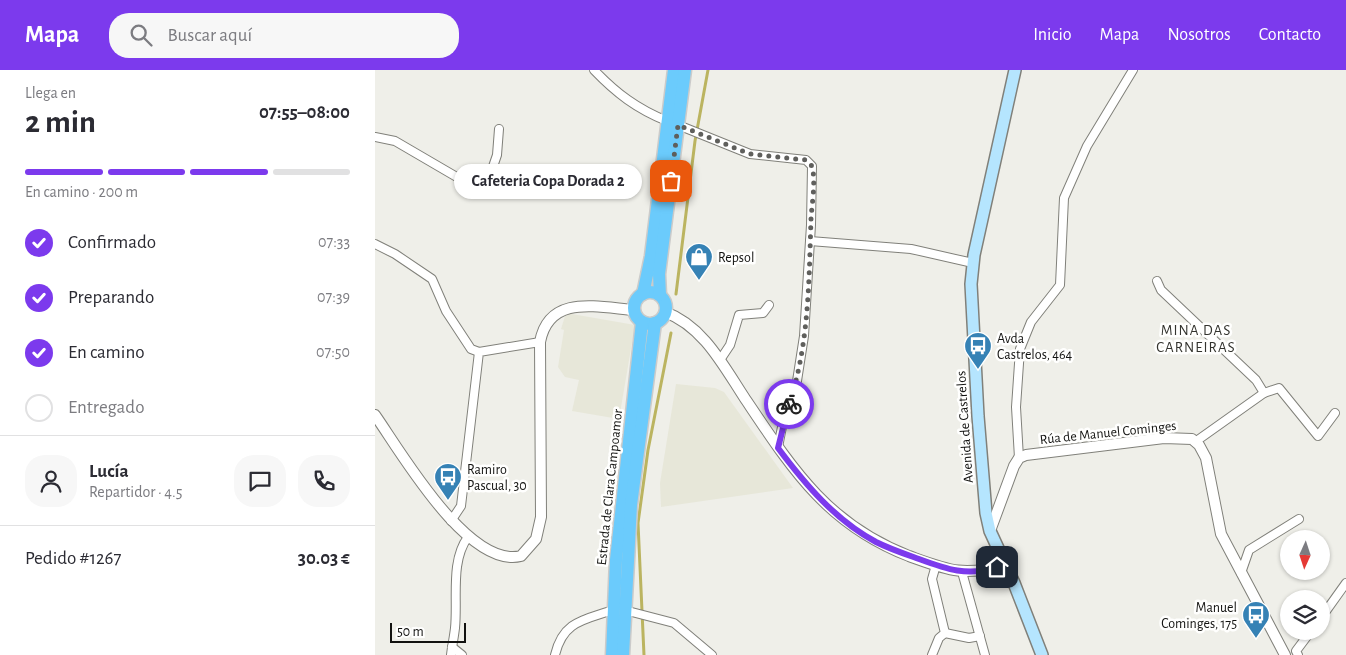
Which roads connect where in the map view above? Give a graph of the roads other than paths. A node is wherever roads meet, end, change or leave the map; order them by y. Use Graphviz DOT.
graph roads {
  1 [pos="594,70"];
  2 [pos="674,70"];
  3 [pos="685,70"];
  4 [pos="1015,70"];
  5 [pos="1133,70"];
  6 [pos="678,125"];
  7 [pos="499,129"];
  8 [pos="375,137"];
  9 [pos="810,241"];
  10 [pos="375,244"];
  11 [pos="973,264"];
  12 [pos="1157,281"];
  13 [pos="643,294"];
  14 [pos="660,295"];
  15 [pos="769,305"];
  16 [pos="634,310"];
  17 [pos="665,312"];
  18 [pos="642,322"];
  19 [pos="655,323"];
  20 [pos="540,342"];
  21 [pos="479,352"];
  22 [pos="720,360"];
  23 [pos="1264,393"];
  24 [pos="1335,413"];
  25 [pos="375,415"];
  26 [pos="1195,442"];
  27 [pos="778,448"];
  28 [pos="1019,458"];
  29 [pos="1299,519"];
  30 [pos="451,521"];
  31 [pos="990,532"];
  32 [pos="469,537"];
  33 [pos="936,565"];
  34 [pos="1004,565"];
  35 [pos="962,572"];
  36 [pos="1241,573"];
  37 [pos="1346,583"];
  38 [pos="1330,605"];
  39 [pos="624,611"];
  40 [pos="945,633"];
  41 [pos="979,636"];
  42 [pos="1304,640"];
  43 [pos="452,651"];
  44 [pos="462,655"];
  45 [pos="555,655"];
  46 [pos="612,655"];
  47 [pos="623,655"];
  48 [pos="712,655"];
  49 [pos="932,655"];
  50 [pos="985,655"];
  51 [pos="1042,655"];
  52 [pos="1285,655"];
  53 [pos="1298,655"];
  1 -- 6 [label="street"];
  2 -- 6 [label="main road"];
  3 -- 6 [label="main road"];
  4 -- 11 [label="main road, Avenida de Castrelos"];
  5 -- 28 [label="street"];
  6 -- 9 [label="street"];
  6 -- 13 [label="main road"];
  6 -- 14 [label="main road"];
  7 -- 8 [label="street"];
  9 -- 11 [label="street"];
  9 -- 27 [label="street"];
  10 -- 21 [label="street"];
  11 -- 31 [label="main road, Avenida de Castrelos"];
  12 -- 23 [label="street"];
  13 -- 14 [label="main road"];
  13 -- 16 [label="main road"];
  14 -- 17 [label="main road"];
  15 -- 22 [label="street"];
  16 -- 18 [label="main road"];
  16 -- 20 [label="street"];
  17 -- 19 [label="main road"];
  17 -- 22 [label="street"];
  18 -- 19 [label="main road"];
  18 -- 39 [label="main road, Estrada de Clara Campoamor"];
  19 -- 39 [label="main road, Estrada de Clara Campoamor"];
  20 -- 21 [label="street"];
  20 -- 32 [label="street"];
  21 -- 30 [label="street"];
  22 -- 27 [label="street"];
  23 -- 24 [label="street"];
  23 -- 26 [label="street"];
  25 -- 30 [label="street"];
  26 -- 28 [label="street, Rúa de Manuel Cominges"];
  26 -- 36 [label="street, Rúa de Manuel Cominges"];
  27 -- 33 [label="street"];
  28 -- 31 [label="street"];
  29 -- 36 [label="street"];
  30 -- 32 [label="street"];
  31 -- 34 [label="main road, Avenida de Castrelos"];
  32 -- 43 [label="street"];
  33 -- 35 [label="street"];
  33 -- 40 [label="street"];
  34 -- 35 [label="street"];
  34 -- 51 [label="main road, Avenida de Castrelos"];
  35 -- 41 [label="street"];
  36 -- 52 [label="street, Rúa de Manuel Cominges"];
  37 -- 38 [label="street"];
  39 -- 45 [label="street"];
  39 -- 46 [label="main road, Estrada de Clara Campoamor"];
  39 -- 47 [label="main road, Estrada de Clara Campoamor"];
  39 -- 48 [label="street"];
  40 -- 41 [label="street"];
  40 -- 49 [label="street"];
  41 -- 50 [label="street"];
  42 -- 53 [label="street"];
  43 -- 44 [label="street"];
}
